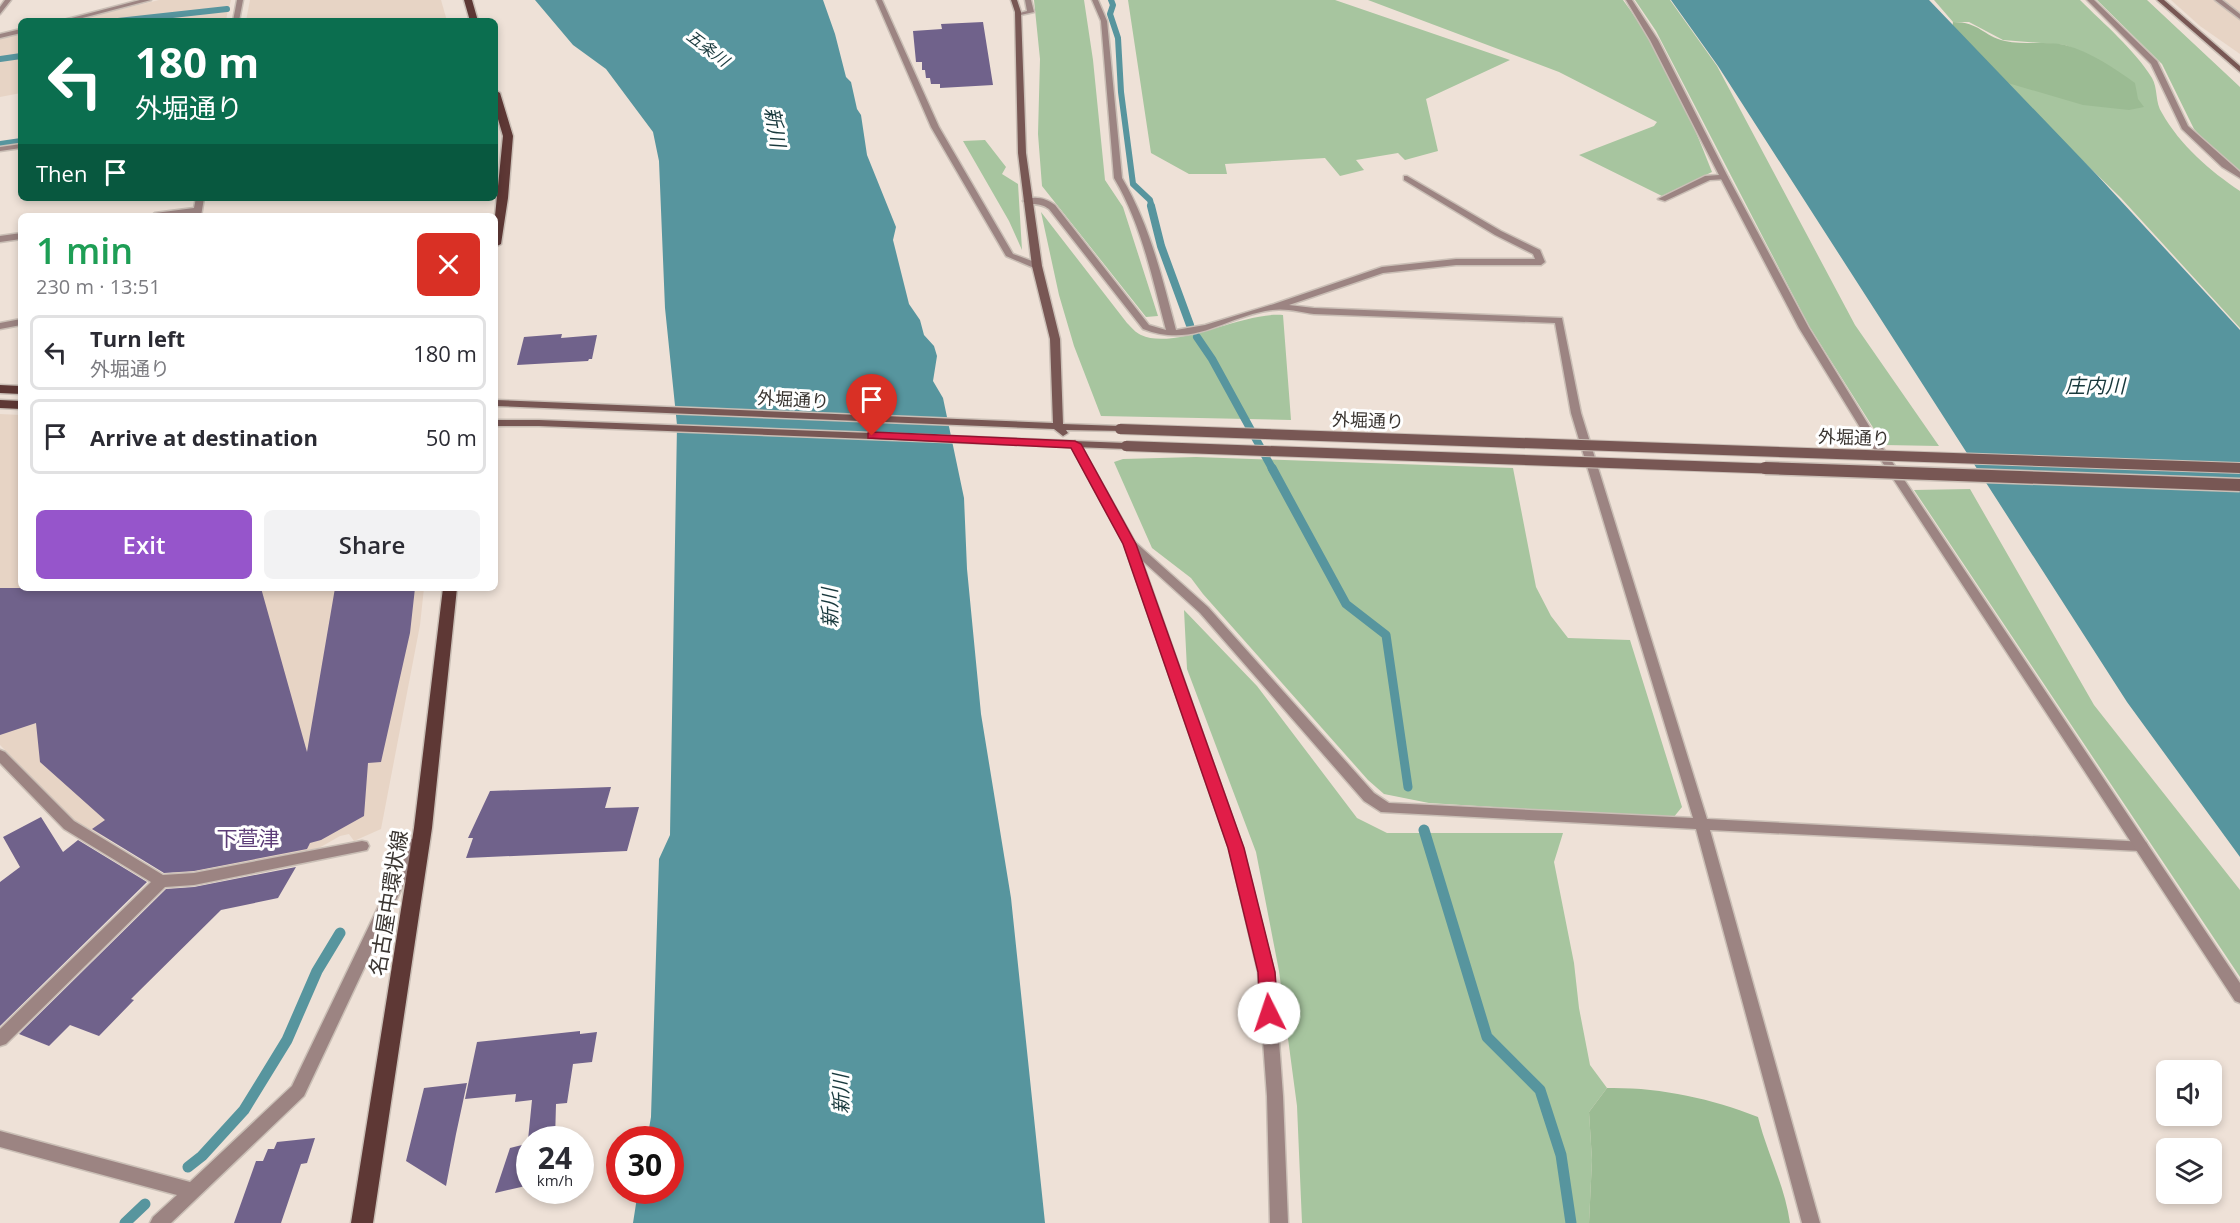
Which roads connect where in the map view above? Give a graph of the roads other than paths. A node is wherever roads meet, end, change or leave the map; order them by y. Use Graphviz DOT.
graph roads {
  1 [pos="8,0"];
  2 [pos="148,0"];
  3 [pos="240,0"];
  4 [pos="468,0"];
  5 [pos="879,0"];
  6 [pos="1014,0"];
  7 [pos="1028,0"];
  8 [pos="1095,0"];
  9 [pos="1629,0"];
  10 [pos="2090,0"];
  11 [pos="2160,0"];
  12 [pos="2218,0"];
  13 [pos="0,2"];
  14 [pos="0,12"];
  15 [pos="1018,15"];
  16 [pos="2240,17"];
  17 [pos="75,18"];
  18 [pos="237,18"];
  19 [pos="473,18"];
  20 [pos="18,32"];
  21 [pos="0,36"];
  22 [pos="2240,70"];
  23 [pos="498,104"];
  24 [pos="18,146"];
  25 [pos="0,149"];
  26 [pos="2240,176"];
  27 [pos="1724,177"];
  28 [pos="1407,178"];
  29 [pos="1662,199"];
  30 [pos="1027,201"];
  31 [pos="498,227"];
  32 [pos="18,236"];
  33 [pos="0,239"];
  34 [pos="1037,266"];
  35 [pos="1275,307"];
  36 [pos="18,323"];
  37 [pos="0,326"];
  38 [pos="1172,333"];
  39 [pos="0,389"];
  40 [pos="18,390"];
  41 [pos="498,403"];
  42 [pos="0,404"];
  43 [pos="18,405"];
  44 [pos="498,423"];
  45 [pos="1058,428"];
  46 [pos="1075,444"];
  47 [pos="2240,468"];
  48 [pos="2240,485"];
  49 [pos="1130,544"];
  50 [pos="450,591"];
  51 [pos="0,755"];
  52 [pos="1702,824"];
  53 [pos="423,828"];
  54 [pos="362,846"];
  55 [pos="2141,846"];
  56 [pos="161,881"];
  57 [pos="2240,996"];
  58 [pos="0,1039"];
  59 [pos="0,1139"];
  60 [pos="192,1191"];
  61 [pos="159,1223"];
  62 [pos="362,1223"];
  63 [pos="1279,1223"];
  64 [pos="1811,1223"];
  1 -- 13 [label="street"];
  1 -- 14 [label="street"];
  2 -- 17 [label="street"];
  3 -- 18 [label="street"];
  4 -- 19 [label="main road"];
  5 -- 34 [label="street"];
  6 -- 15 [label="main road"];
  7 -- 15 [label="street"];
  8 -- 38 [label="street"];
  9 -- 27 [label="street"];
  10 -- 26 [label="street"];
  11 -- 22 [label="main road"];
  12 -- 16 [label="street"];
  15 -- 30 [label="main road"];
  20 -- 21 [label="street"];
  23 -- 31 [label="main road"];
  24 -- 25 [label="street"];
  27 -- 29 [label="street"];
  27 -- 55 [label="street"];
  28 -- 35 [label="street"];
  30 -- 34 [label="main road"];
  30 -- 38 [label="street"];
  32 -- 33 [label="street"];
  34 -- 45 [label="main road"];
  35 -- 38 [label="street"];
  35 -- 52 [label="street"];
  36 -- 37 [label="street"];
  39 -- 40 [label="main road"];
  41 -- 45 [label="main road, 外堀通り"];
  42 -- 43 [label="main road"];
  44 -- 46 [label="main road, 外堀通り"];
  45 -- 46 [label="main road"];
  45 -- 47 [label="main road, 外堀通り, bridge"];
  46 -- 48 [label="main road, 外堀通り, bridge"];
  46 -- 49 [label="street"];
  49 -- 52 [label="street"];
  49 -- 63 [label="street"];
  50 -- 53 [label="main road, 名古屋中環状線"];
  51 -- 56 [label="street"];
  52 -- 55 [label="street"];
  52 -- 64 [label="street"];
  53 -- 60 [label="street"];
  53 -- 62 [label="main road, 名古屋中環状線"];
  54 -- 56 [label="street"];
  55 -- 57 [label="street"];
  56 -- 58 [label="street"];
  59 -- 60 [label="street"];
  60 -- 61 [label="street"];
}
